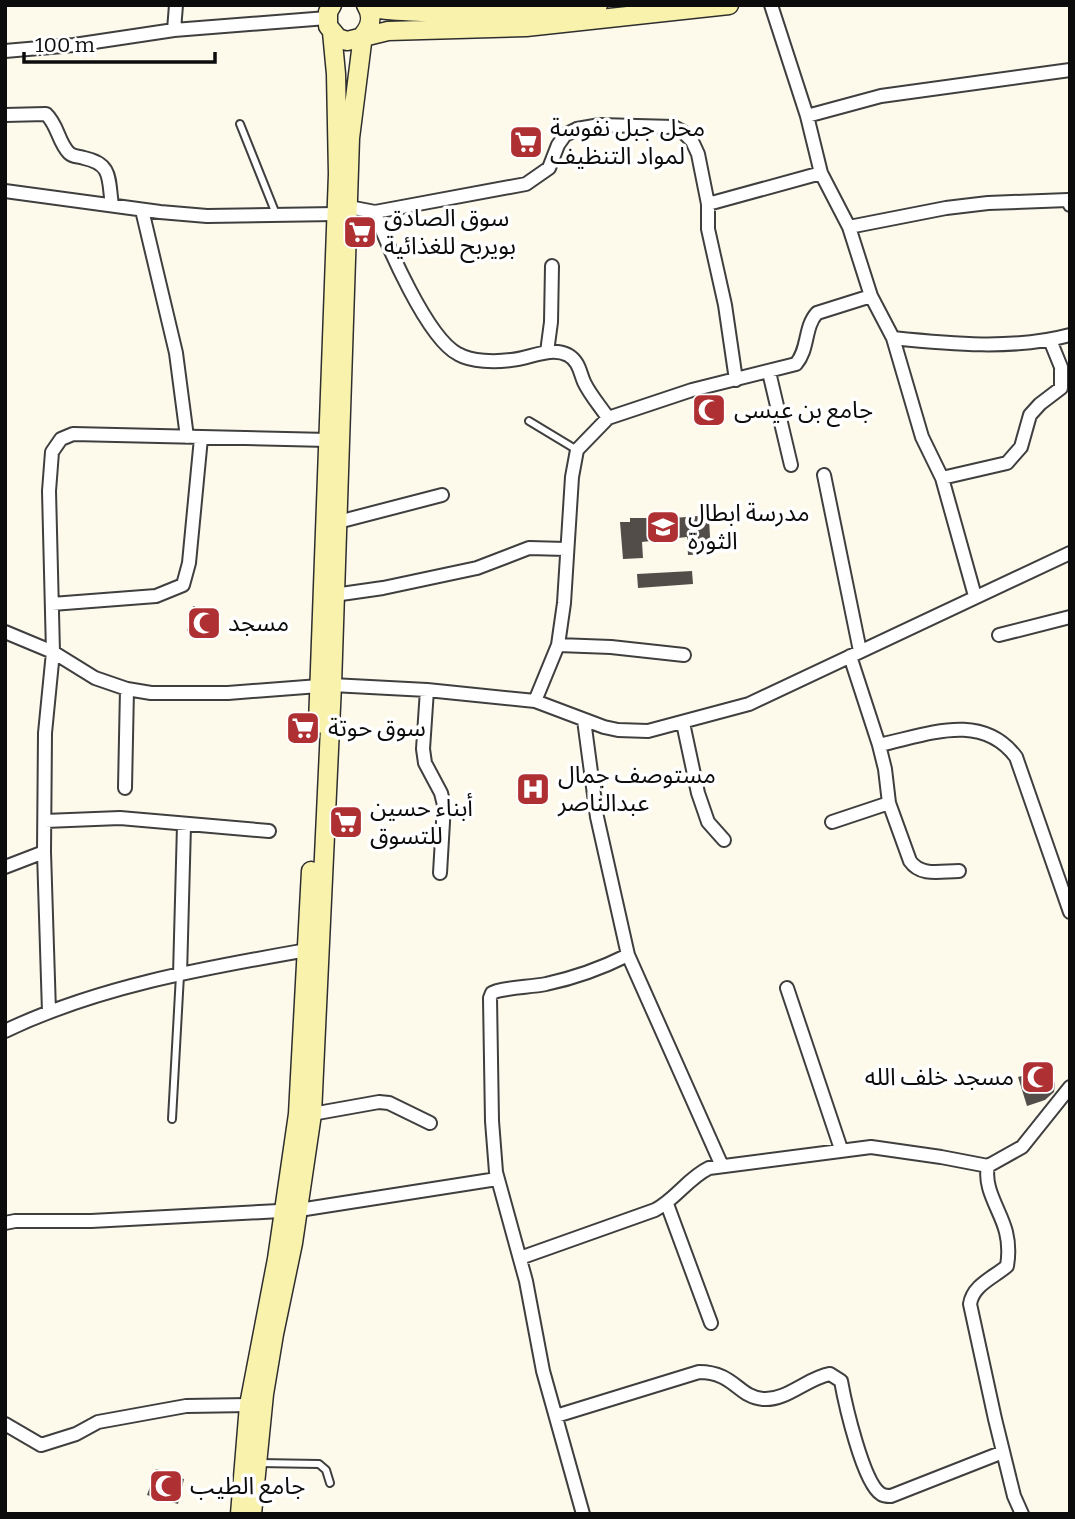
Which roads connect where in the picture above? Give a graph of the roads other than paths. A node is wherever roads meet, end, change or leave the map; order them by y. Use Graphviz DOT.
graph roads {
  1 [pos="176,5"];
  2 [pos="598,5"];
  3 [pos="729,5"];
  4 [pos="771,5"];
  5 [pos="367,6"];
  6 [pos="417,9"];
  7 [pos="331,13"];
  8 [pos="174,30"];
  9 [pos="363,36"];
  10 [pos="5,51"];
  11 [pos="1070,71"];
  12 [pos="5,115"];
  13 [pos="807,116"];
  14 [pos="240,124"];
  15 [pos="821,173"];
  16 [pos="5,191"];
  17 [pos="708,204"];
  18 [pos="112,205"];
  19 [pos="1070,205"];
  20 [pos="142,210"];
  21 [pos="343,210"];
  22 [pos="375,212"];
  23 [pos="276,214"];
  24 [pos="849,227"];
  25 [pos="552,266"];
  26 [pos="871,296"];
  27 [pos="1070,335"];
  28 [pos="893,338"];
  29 [pos="1050,340"];
  30 [pos="547,352"];
  31 [pos="769,372"];
  32 [pos="736,380"];
  33 [pos="608,418"];
  34 [pos="529,421"];
  35 [pos="187,437"];
  36 [pos="201,438"];
  37 [pos="328,440"];
  38 [pos="577,450"];
  39 [pos="791,465"];
  40 [pos="824,475"];
  41 [pos="942,478"];
  42 [pos="442,495"];
  43 [pos="338,522"];
  44 [pos="566,549"];
  45 [pos="1070,553"];
  46 [pos="334,595"];
  47 [pos="975,596"];
  48 [pos="52,604"];
  49 [pos="1070,617"];
  50 [pos="5,632"];
  51 [pos="999,635"];
  52 [pos="558,645"];
  53 [pos="53,652"];
  54 [pos="855,653"];
  55 [pos="684,655"];
  56 [pos="325,685"];
  57 [pos="127,689"];
  58 [pos="427,690"];
  59 [pos="535,701"];
  60 [pos="584,720"];
  61 [pos="683,723"];
  62 [pos="879,745"];
  63 [pos="125,788"];
  64 [pos="889,803"];
  65 [pos="45,821"];
  66 [pos="832,822"];
  67 [pos="184,825"];
  68 [pos="269,831"];
  69 [pos="724,840"];
  70 [pos="44,852"];
  71 [pos="5,867"];
  72 [pos="959,871"];
  73 [pos="440,873"];
  74 [pos="1070,912"];
  75 [pos="307,950"];
  76 [pos="628,955"];
  77 [pos="180,975"];
  78 [pos="787,988"];
  79 [pos="49,1013"];
  80 [pos="5,1031"];
  81 [pos="1070,1087"];
  82 [pos="312,1114"];
  83 [pos="172,1119"];
  84 [pos="430,1123"];
  85 [pos="841,1149"];
  86 [pos="722,1167"];
  87 [pos="988,1167"];
  88 [pos="497,1179"];
  89 [pos="667,1204"];
  90 [pos="292,1209"];
  91 [pos="5,1223"];
  92 [pos="520,1258"];
  93 [pos="711,1323"];
  94 [pos="249,1405"];
  95 [pos="556,1416"];
  96 [pos="5,1424"];
  97 [pos="1003,1452"];
  98 [pos="257,1463"];
  99 [pos="330,1483"];
  100 [pos="240,1514"];
  101 [pos="252,1514"];
  102 [pos="583,1514"];
  103 [pos="1022,1514"];
  1 -- 8 [label="street"];
  2 -- 6 [label="main road"];
  3 -- 9 [label="main road"];
  4 -- 13 [label="street"];
  5 -- 6 [label="main road"];
  5 -- 9 [label="main road"];
  7 -- 8 [label="street"];
  7 -- 9 [label="main road"];
  7 -- 21 [label="main road"];
  8 -- 10 [label="street"];
  9 -- 21 [label="main road"];
  11 -- 13 [label="street"];
  12 -- 18 [label="street"];
  13 -- 15 [label="street"];
  14 -- 23 [label="lane"];
  15 -- 17 [label="street"];
  15 -- 24 [label="street"];
  16 -- 18 [label="street"];
  17 -- 22 [label="street"];
  17 -- 32 [label="street"];
  18 -- 20 [label="street"];
  19 -- 24 [label="street"];
  20 -- 23 [label="street"];
  20 -- 35 [label="street"];
  21 -- 22 [label="street"];
  21 -- 23 [label="street"];
  21 -- 37 [label="main road"];
  21 -- 43 [label="main road"];
  22 -- 30 [label="street"];
  24 -- 26 [label="street"];
  25 -- 30 [label="street"];
  26 -- 28 [label="street"];
  26 -- 31 [label="street"];
  27 -- 29 [label="street"];
  28 -- 29 [label="street"];
  28 -- 41 [label="street"];
  29 -- 41 [label="street"];
  30 -- 33 [label="street"];
  31 -- 32 [label="street"];
  31 -- 39 [label="street"];
  32 -- 33 [label="street"];
  33 -- 38 [label="street"];
  34 -- 38 [label="lane"];
  35 -- 36 [label="street"];
  35 -- 48 [label="street"];
  36 -- 37 [label="street"];
  36 -- 48 [label="street"];
  37 -- 56 [label="main road"];
  38 -- 44 [label="street"];
  40 -- 54 [label="street"];
  41 -- 47 [label="street"];
  42 -- 43 [label="street"];
  43 -- 46 [label="main road"];
  44 -- 46 [label="street"];
  44 -- 52 [label="street"];
  45 -- 47 [label="street"];
  46 -- 56 [label="main road"];
  47 -- 54 [label="street"];
  48 -- 53 [label="street"];
  49 -- 51 [label="street"];
  50 -- 53 [label="street"];
  52 -- 55 [label="street"];
  52 -- 59 [label="street"];
  53 -- 57 [label="street"];
  53 -- 65 [label="street"];
  54 -- 61 [label="street"];
  54 -- 62 [label="street"];
  56 -- 57 [label="street"];
  56 -- 58 [label="street"];
  56 -- 75 [label="main road"];
  56 -- 82 [label="main road"];
  57 -- 63 [label="street"];
  58 -- 59 [label="street"];
  58 -- 73 [label="street"];
  59 -- 60 [label="street"];
  60 -- 61 [label="street"];
  60 -- 76 [label="street"];
  61 -- 69 [label="street"];
  62 -- 64 [label="street"];
  62 -- 74 [label="street"];
  64 -- 66 [label="street"];
  64 -- 72 [label="street"];
  65 -- 67 [label="street"];
  65 -- 70 [label="street"];
  67 -- 68 [label="street"];
  67 -- 77 [label="street"];
  70 -- 71 [label="street"];
  70 -- 79 [label="street"];
  75 -- 77 [label="street"];
  75 -- 90 [label="main road"];
  76 -- 86 [label="street"];
  76 -- 88 [label="street"];
  77 -- 79 [label="street"];
  77 -- 83 [label="lane"];
  78 -- 85 [label="street"];
  79 -- 80 [label="street"];
  81 -- 87 [label="street"];
  82 -- 84 [label="street"];
  82 -- 90 [label="main road"];
  85 -- 86 [label="street"];
  85 -- 87 [label="street"];
  86 -- 89 [label="street"];
  87 -- 97 [label="street"];
  88 -- 90 [label="street"];
  88 -- 92 [label="street"];
  89 -- 92 [label="street"];
  89 -- 93 [label="street"];
  90 -- 91 [label="street"];
  90 -- 94 [label="main road"];
  90 -- 98 [label="main road"];
  92 -- 95 [label="street"];
  94 -- 96 [label="street"];
  94 -- 100 [label="main road"];
  95 -- 97 [label="street"];
  95 -- 102 [label="street"];
  97 -- 103 [label="street"];
  98 -- 99 [label="lane"];
  98 -- 101 [label="main road"];
}
